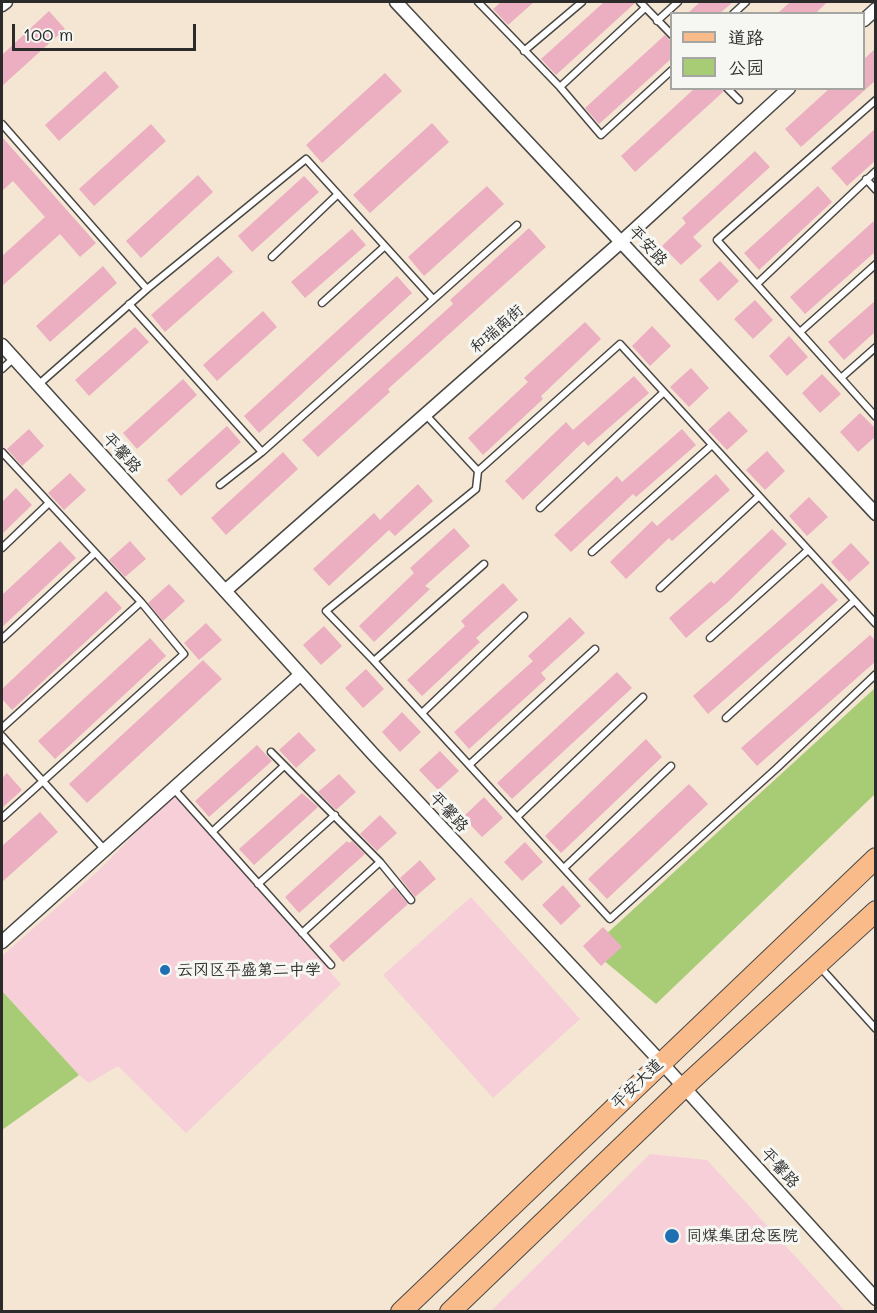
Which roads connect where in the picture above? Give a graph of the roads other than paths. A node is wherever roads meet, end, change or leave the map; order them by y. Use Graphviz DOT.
graph roads {
  1 [pos="6,2"];
  2 [pos="396,2"];
  3 [pos="478,2"];
  4 [pos="582,2"];
  5 [pos="640,2"];
  6 [pos="678,2"];
  7 [pos="2,5"];
  8 [pos="645,8"];
  9 [pos="657,21"];
  10 [pos="670,33"];
  11 [pos="524,51"];
  12 [pos="670,72"];
  13 [pos="560,87"];
  14 [pos="730,90"];
  15 [pos="787,90"];
  16 [pos="739,100"];
  17 [pos="876,100"];
  18 [pos="2,124"];
  19 [pos="876,171"];
  20 [pos="866,179"];
  21 [pos="876,190"];
  22 [pos="338,194"];
  23 [pos="517,225"];
  24 [pos="621,242"];
  25 [pos="385,246"];
  26 [pos="272,257"];
  27 [pos="876,264"];
  28 [pos="756,284"];
  29 [pos="147,289"];
  30 [pos="434,299"];
  31 [pos="322,303"];
  32 [pos="129,304"];
  33 [pos="800,332"];
  34 [pos="2,345"];
  35 [pos="876,347"];
  36 [pos="14,358"];
  37 [pos="2,369"];
  38 [pos="841,378"];
  39 [pos="38,385"];
  40 [pos="664,392"];
  41 [pos="425,414"];
  42 [pos="876,417"];
  43 [pos="712,444"];
  44 [pos="2,452"];
  45 [pos="262,452"];
  46 [pos="478,471"];
  47 [pos="220,485"];
  48 [pos="759,496"];
  49 [pos="49,503"];
  50 [pos="540,508"];
  51 [pos="876,514"];
  52 [pos="2,548"];
  53 [pos="808,550"];
  54 [pos="592,552"];
  55 [pos="95,553"];
  56 [pos="484,564"];
  57 [pos="660,588"];
  58 [pos="225,591"];
  59 [pos="855,601"];
  60 [pos="141,602"];
  61 [pos="524,616"];
  62 [pos="876,624"];
  63 [pos="710,638"];
  64 [pos="2,639"];
  65 [pos="595,649"];
  66 [pos="374,661"];
  67 [pos="876,674"];
  68 [pos="300,675"];
  69 [pos="643,697"];
  70 [pos="422,713"];
  71 [pos="726,718"];
  72 [pos="2,728"];
  73 [pos="2,736"];
  74 [pos="271,752"];
  75 [pos="469,765"];
  76 [pos="284,766"];
  77 [pos="671,766"];
  78 [pos="43,782"];
  79 [pos="173,789"];
  80 [pos="335,815"];
  81 [pos="517,817"];
  82 [pos="2,818"];
  83 [pos="212,832"];
  84 [pos="105,850"];
  85 [pos="876,858"];
  86 [pos="380,862"];
  87 [pos="564,868"];
  88 [pos="258,884"];
  89 [pos="411,900"];
  90 [pos="876,911"];
  91 [pos="302,933"];
  92 [pos="2,942"];
  93 [pos="818,964"];
  94 [pos="331,965"];
  95 [pos="876,1029"];
  96 [pos="661,1062"];
  97 [pos="684,1087"];
  98 [pos="876,1299"];
  99 [pos="400,1311"];
  100 [pos="450,1311"];
  1 -- 7 [label="street"];
  2 -- 24 [label="street, 平安路"];
  3 -- 11 [label="lane"];
  4 -- 11 [label="lane"];
  5 -- 8 [label="lane"];
  6 -- 9 [label="lane"];
  8 -- 9 [label="lane"];
  8 -- 13 [label="lane"];
  9 -- 10 [label="lane"];
  11 -- 13 [label="lane"];
  12 -- 13 [label="lane"];
  14 -- 16 [label="lane"];
  15 -- 24 [label="street, 和瑞南街"];
  17 -- 28 [label="lane"];
  18 -- 29 [label="lane"];
  19 -- 20 [label="lane"];
  20 -- 21 [label="lane"];
  20 -- 28 [label="lane"];
  22 -- 25 [label="lane"];
  22 -- 26 [label="lane"];
  22 -- 29 [label="lane"];
  23 -- 30 [label="lane"];
  24 -- 41 [label="street, 和瑞南街"];
  24 -- 51 [label="street, 平安路"];
  25 -- 30 [label="lane"];
  25 -- 31 [label="lane"];
  27 -- 33 [label="lane"];
  28 -- 33 [label="lane"];
  29 -- 32 [label="lane"];
  30 -- 45 [label="lane"];
  32 -- 39 [label="lane"];
  32 -- 45 [label="lane"];
  33 -- 38 [label="lane"];
  34 -- 36 [label="street, 平馨路"];
  35 -- 38 [label="lane"];
  36 -- 37 [label="lane"];
  36 -- 39 [label="street, 平馨路"];
  38 -- 42 [label="lane"];
  39 -- 58 [label="street, 平馨路"];
  40 -- 43 [label="lane"];
  40 -- 46 [label="lane"];
  40 -- 50 [label="lane"];
  41 -- 46 [label="lane"];
  41 -- 58 [label="street, 和瑞南街"];
  43 -- 48 [label="lane"];
  43 -- 54 [label="lane"];
  44 -- 49 [label="lane"];
  45 -- 47 [label="lane"];
  46 -- 66 [label="lane"];
  48 -- 53 [label="lane"];
  48 -- 57 [label="lane"];
  49 -- 52 [label="lane"];
  49 -- 55 [label="lane"];
  53 -- 59 [label="lane"];
  53 -- 63 [label="lane"];
  55 -- 60 [label="lane"];
  55 -- 64 [label="lane"];
  56 -- 66 [label="lane"];
  58 -- 68 [label="street, 平馨路"];
  59 -- 62 [label="lane"];
  59 -- 71 [label="lane"];
  60 -- 72 [label="lane"];
  60 -- 78 [label="lane"];
  61 -- 70 [label="lane"];
  65 -- 75 [label="lane"];
  66 -- 70 [label="lane"];
  67 -- 87 [label="lane"];
  68 -- 79 [label="street"];
  68 -- 96 [label="street, 平馨路"];
  69 -- 81 [label="lane"];
  70 -- 75 [label="lane"];
  73 -- 78 [label="lane"];
  74 -- 76 [label="lane"];
  75 -- 81 [label="lane"];
  76 -- 80 [label="lane"];
  76 -- 83 [label="lane"];
  77 -- 87 [label="lane"];
  78 -- 82 [label="lane"];
  78 -- 84 [label="lane"];
  79 -- 83 [label="lane"];
  79 -- 84 [label="street"];
  80 -- 86 [label="lane"];
  80 -- 88 [label="lane"];
  81 -- 87 [label="lane"];
  83 -- 88 [label="lane"];
  84 -- 92 [label="street"];
  85 -- 96 [label="main road, 平安大道"];
  86 -- 89 [label="lane"];
  86 -- 91 [label="lane"];
  88 -- 91 [label="lane"];
  90 -- 93 [label="main road"];
  91 -- 94 [label="lane"];
  93 -- 95 [label="lane"];
  93 -- 97 [label="main road"];
  96 -- 97 [label="street, 平馨路"];
  96 -- 99 [label="main road, 平安大道"];
  97 -- 98 [label="street, 平馨路"];
  97 -- 100 [label="main road"];
}
